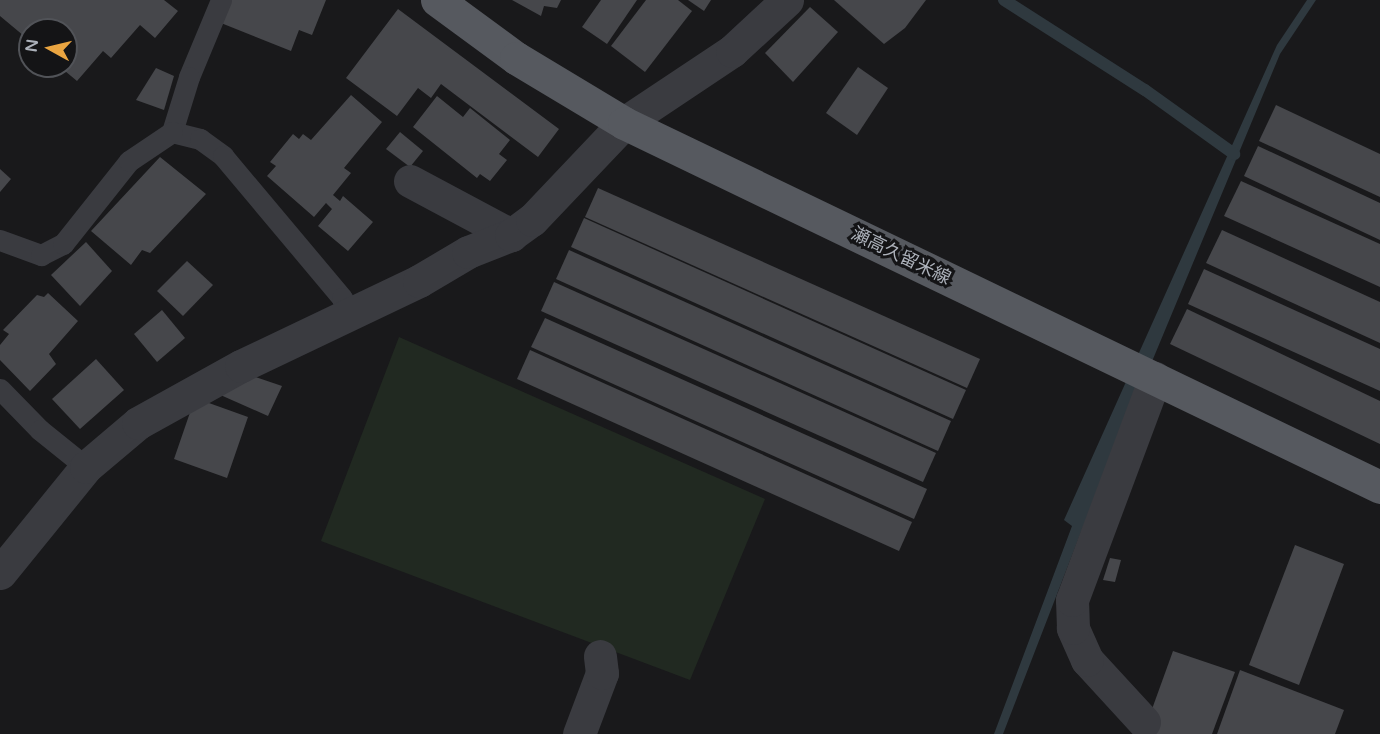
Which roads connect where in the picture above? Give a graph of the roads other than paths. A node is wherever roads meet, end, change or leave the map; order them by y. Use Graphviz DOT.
graph roads {
  1 [pos="221,0"];
  2 [pos="437,0"];
  3 [pos="787,0"];
  4 [pos="624,123"];
  5 [pos="172,132"];
  6 [pos="410,181"];
  7 [pos="511,235"];
  8 [pos="0,240"];
  9 [pos="348,314"];
  10 [pos="1155,378"];
  11 [pos="0,389"];
  12 [pos="86,467"];
  13 [pos="1380,487"];
  14 [pos="0,573"];
  15 [pos="600,656"];
  16 [pos="1144,722"];
  17 [pos="579,734"];
  1 -- 5 [label="lane"];
  2 -- 4 [label="main road, 瀬高久留米線"];
  3 -- 4 [label="street"];
  4 -- 7 [label="street"];
  4 -- 10 [label="main road, 瀬高久留米線"];
  5 -- 8 [label="lane"];
  5 -- 9 [label="lane"];
  6 -- 7 [label="street"];
  7 -- 9 [label="street"];
  9 -- 12 [label="street"];
  10 -- 13 [label="main road, 瀬高久留米線"];
  10 -- 16 [label="street"];
  11 -- 12 [label="lane"];
  12 -- 14 [label="street"];
  15 -- 17 [label="street"];
}
